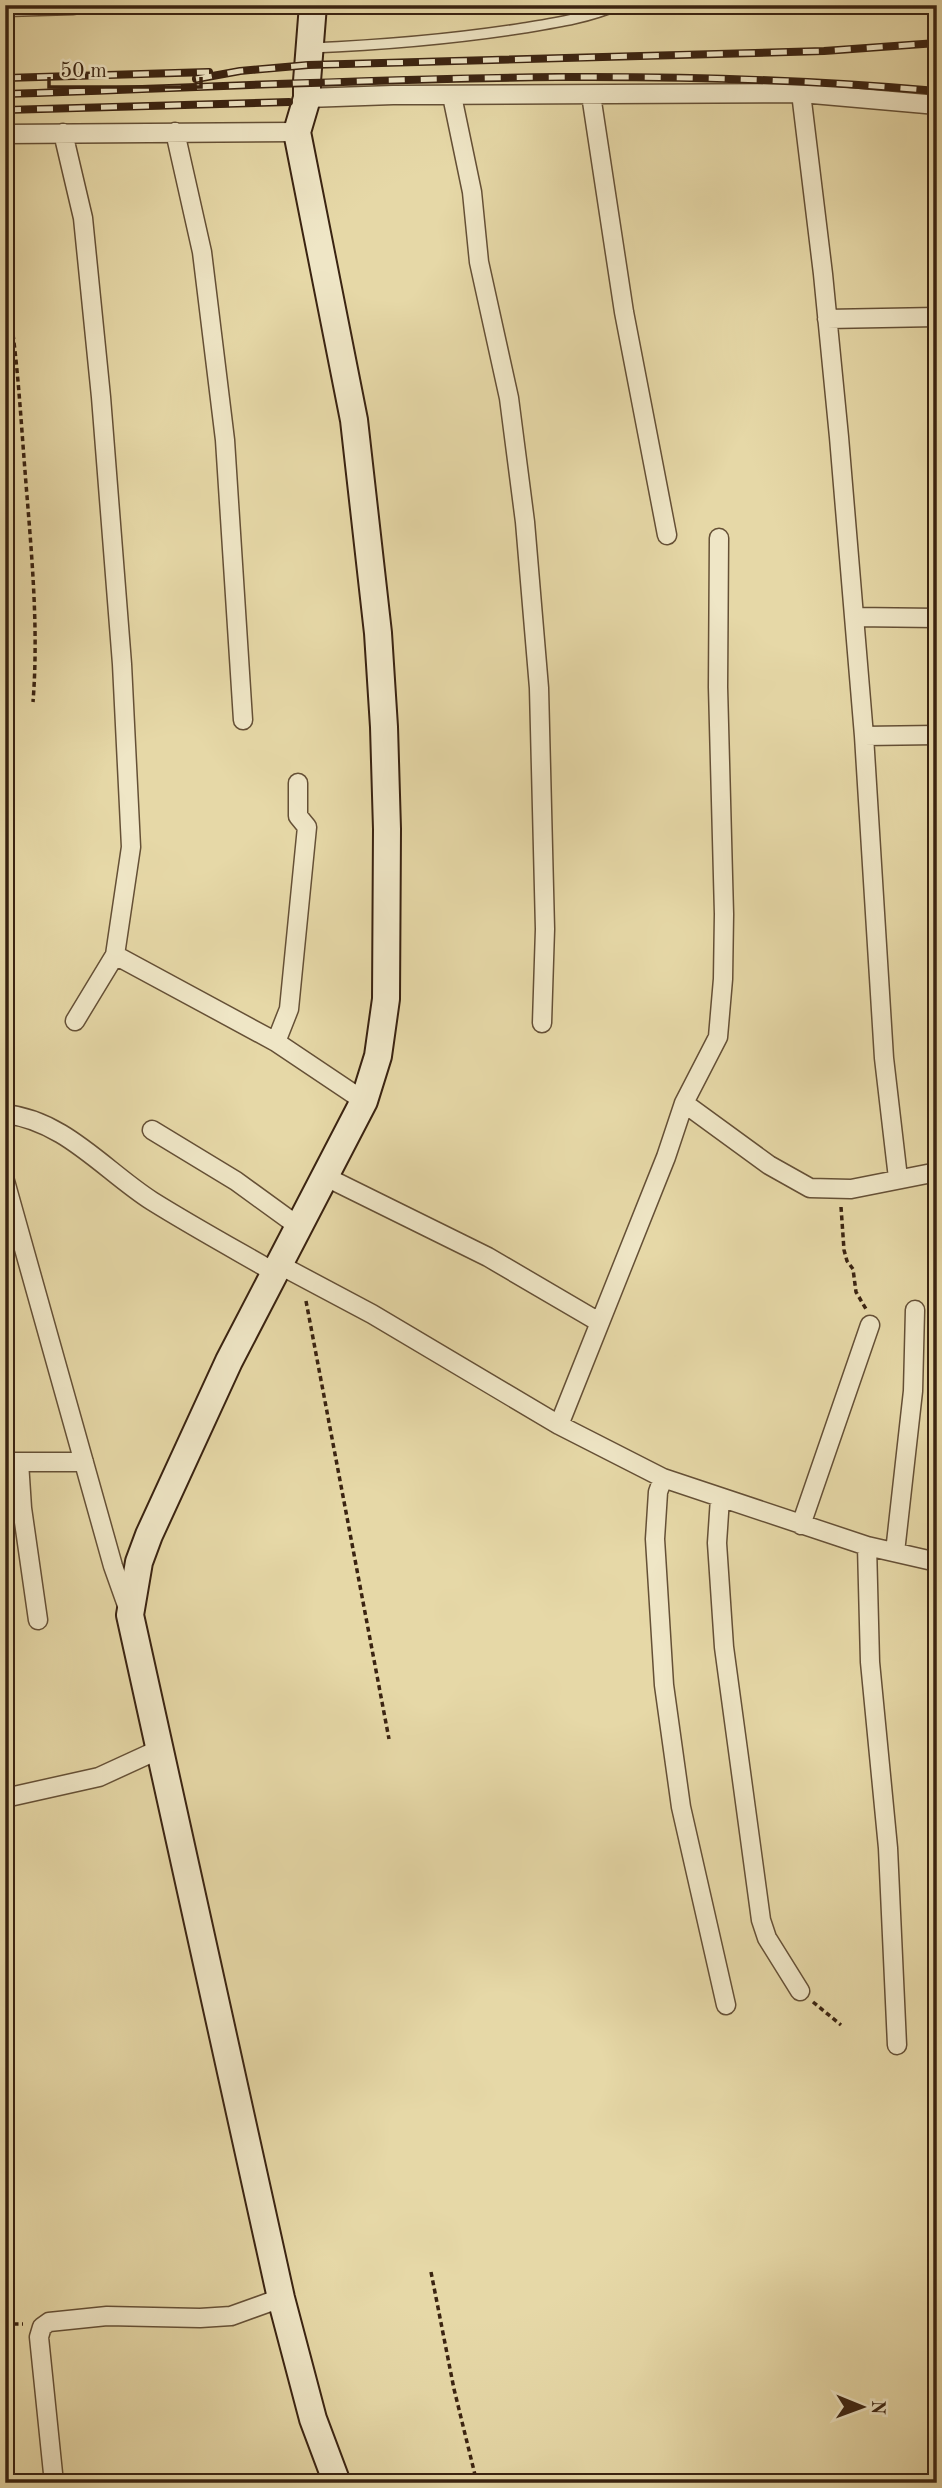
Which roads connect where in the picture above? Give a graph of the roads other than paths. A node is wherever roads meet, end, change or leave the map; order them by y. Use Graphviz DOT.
graph roads {
  1 [pos="62,5"];
  2 [pos="74,5"];
  3 [pos="313,5"];
  4 [pos="618,5"];
  5 [pos="5,7"];
  6 [pos="310,48"];
  7 [pos="801,93"];
  8 [pos="591,95"];
  9 [pos="452,96"];
  10 [pos="307,98"];
  11 [pos="937,105"];
  12 [pos="176,132"];
  13 [pos="297,132"];
  14 [pos="63,133"];
  15 [pos="5,134"];
  16 [pos="937,317"];
  17 [pos="827,319"];
  18 [pos="667,535"];
  19 [pos="719,538"];
  20 [pos="854,617"];
  21 [pos="937,618"];
  22 [pos="243,720"];
  23 [pos="937,735"];
  24 [pos="864,736"];
  25 [pos="298,783"];
  26 [pos="115,955"];
  27 [pos="75,1021"];
  28 [pos="542,1023"];
  29 [pos="276,1042"];
  30 [pos="364,1101"];
  31 [pos="684,1103"];
  32 [pos="5,1114"];
  33 [pos="152,1130"];
  34 [pos="937,1172"];
  35 [pos="324,1176"];
  36 [pos="898,1178"];
  37 [pos="5,1181"];
  38 [pos="298,1226"];
  39 [pos="276,1268"];
  40 [pos="915,1310"];
  41 [pos="599,1322"];
  42 [pos="870,1325"];
  43 [pos="559,1425"];
  44 [pos="12,1462"];
  45 [pos="84,1462"];
  46 [pos="663,1478"];
  47 [pos="720,1498"];
  48 [pos="801,1525"];
  49 [pos="867,1546"];
  50 [pos="895,1552"];
  51 [pos="937,1562"];
  52 [pos="130,1615"];
  53 [pos="38,1620"];
  54 [pos="160,1749"];
  55 [pos="5,1798"];
  56 [pos="800,1991"];
  57 [pos="726,2005"];
  58 [pos="897,2045"];
  59 [pos="281,2298"];
  60 [pos="54,2483"];
  61 [pos="337,2483"];
  1 -- 2 [label="street"];
  1 -- 5 [label="street"];
  3 -- 6 [label="main road"];
  4 -- 6 [label="lane"];
  6 -- 10 [label="main road"];
  7 -- 8 [label="street"];
  7 -- 11 [label="street"];
  7 -- 17 [label="street"];
  8 -- 9 [label="street"];
  8 -- 18 [label="street"];
  9 -- 10 [label="street"];
  9 -- 28 [label="street"];
  10 -- 13 [label="main road"];
  12 -- 13 [label="street"];
  12 -- 14 [label="street"];
  12 -- 22 [label="street"];
  13 -- 30 [label="main road"];
  14 -- 15 [label="street"];
  14 -- 26 [label="street"];
  16 -- 17 [label="street"];
  17 -- 20 [label="street"];
  19 -- 31 [label="street"];
  20 -- 21 [label="street"];
  20 -- 24 [label="street"];
  23 -- 24 [label="street"];
  24 -- 36 [label="street"];
  25 -- 29 [label="street"];
  26 -- 27 [label="street"];
  26 -- 29 [label="street"];
  29 -- 30 [label="street"];
  30 -- 35 [label="main road"];
  31 -- 36 [label="street"];
  31 -- 41 [label="street"];
  32 -- 39 [label="street"];
  33 -- 38 [label="street"];
  34 -- 36 [label="street"];
  35 -- 38 [label="main road"];
  35 -- 41 [label="street"];
  37 -- 45 [label="street"];
  38 -- 39 [label="main road"];
  39 -- 43 [label="street"];
  39 -- 52 [label="main road"];
  40 -- 50 [label="street"];
  41 -- 43 [label="street"];
  42 -- 48 [label="street"];
  43 -- 46 [label="street"];
  44 -- 45 [label="street"];
  44 -- 53 [label="street"];
  45 -- 52 [label="street"];
  46 -- 47 [label="street"];
  46 -- 57 [label="street"];
  47 -- 48 [label="street"];
  47 -- 56 [label="street"];
  48 -- 49 [label="street"];
  49 -- 50 [label="street"];
  49 -- 58 [label="street"];
  50 -- 51 [label="street"];
  52 -- 54 [label="main road"];
  54 -- 55 [label="street"];
  54 -- 59 [label="main road"];
  59 -- 60 [label="street"];
  59 -- 61 [label="main road"];
}
